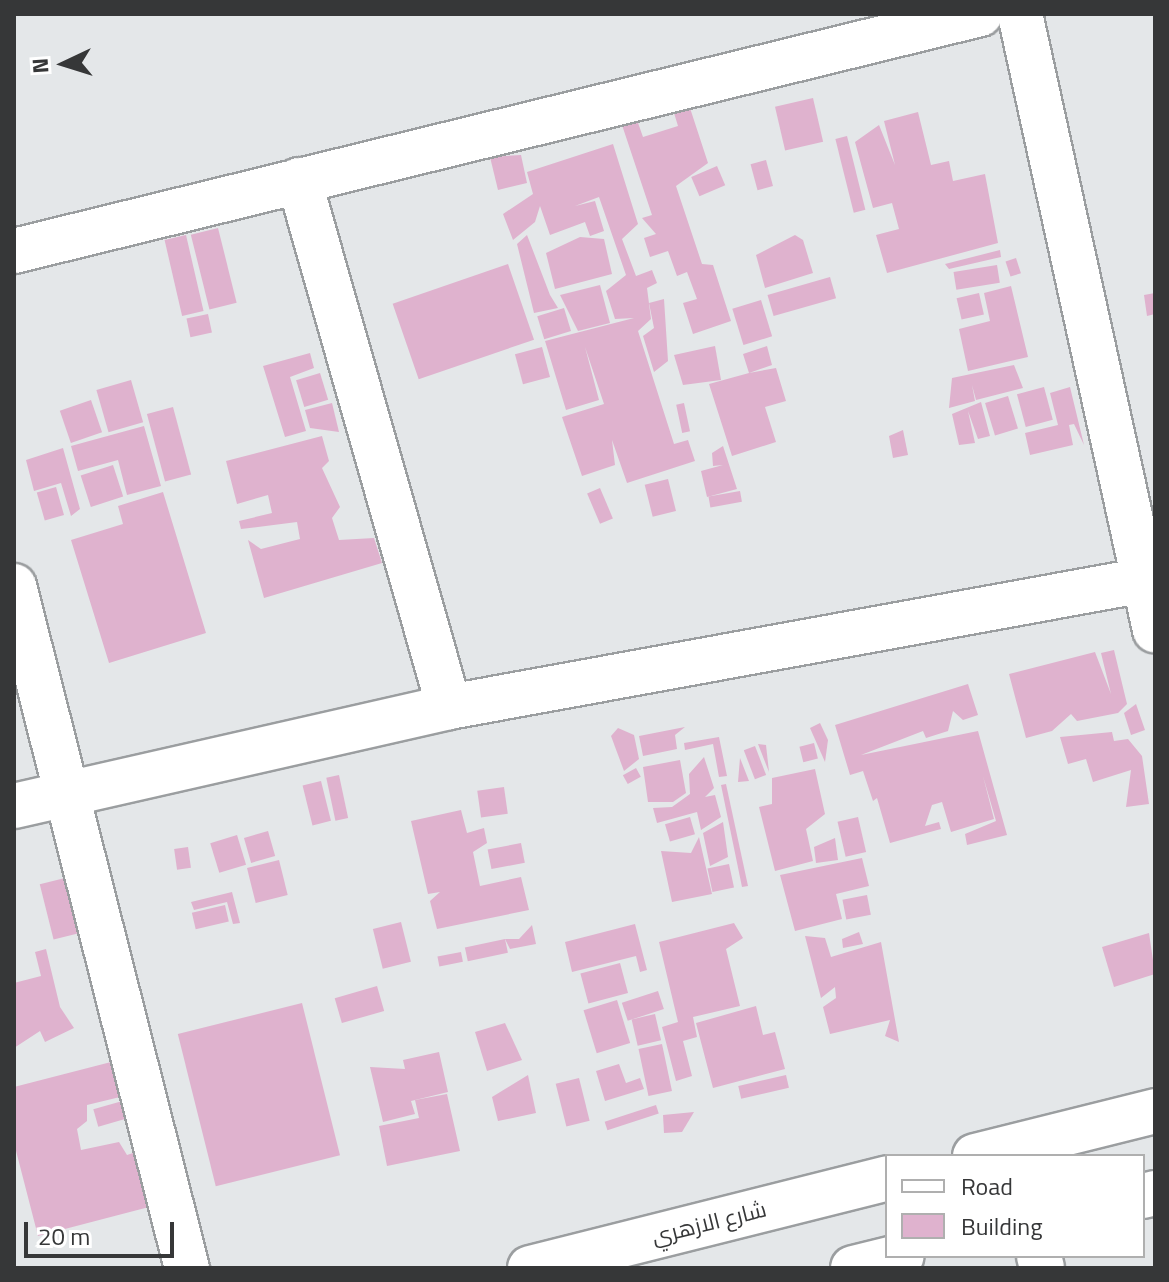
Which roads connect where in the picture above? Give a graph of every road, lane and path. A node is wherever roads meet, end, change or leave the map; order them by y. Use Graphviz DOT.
graph roads {
  1 [pos="980,14"];
  2 [pos="1020,14"];
  3 [pos="299,180"];
  4 [pos="14,251"];
  5 [pos="1150,579"];
  6 [pos="14,586"];
  7 [pos="1155,630"];
  8 [pos="449,707"];
  9 [pos="67,794"];
  10 [pos="14,806"];
  11 [pos="1155,1111"];
  12 [pos="983,1154"];
  13 [pos="885,1179"];
  14 [pos="894,1258"];
  15 [pos="187,1268"];
  16 [pos="530,1268"];
  17 [pos="853,1268"];
  1 -- 3 [label="street"];
  2 -- 5 [label="street"];
  3 -- 4 [label="street"];
  3 -- 8 [label="street"];
  5 -- 7 [label="street"];
  5 -- 8 [label="street"];
  6 -- 9 [label="street"];
  8 -- 9 [label="street"];
  9 -- 10 [label="street"];
  9 -- 15 [label="street"];
  11 -- 12 [label="street"];
  13 -- 16 [label="street, شارع الازهري"];
  14 -- 17 [label="street"];
}
